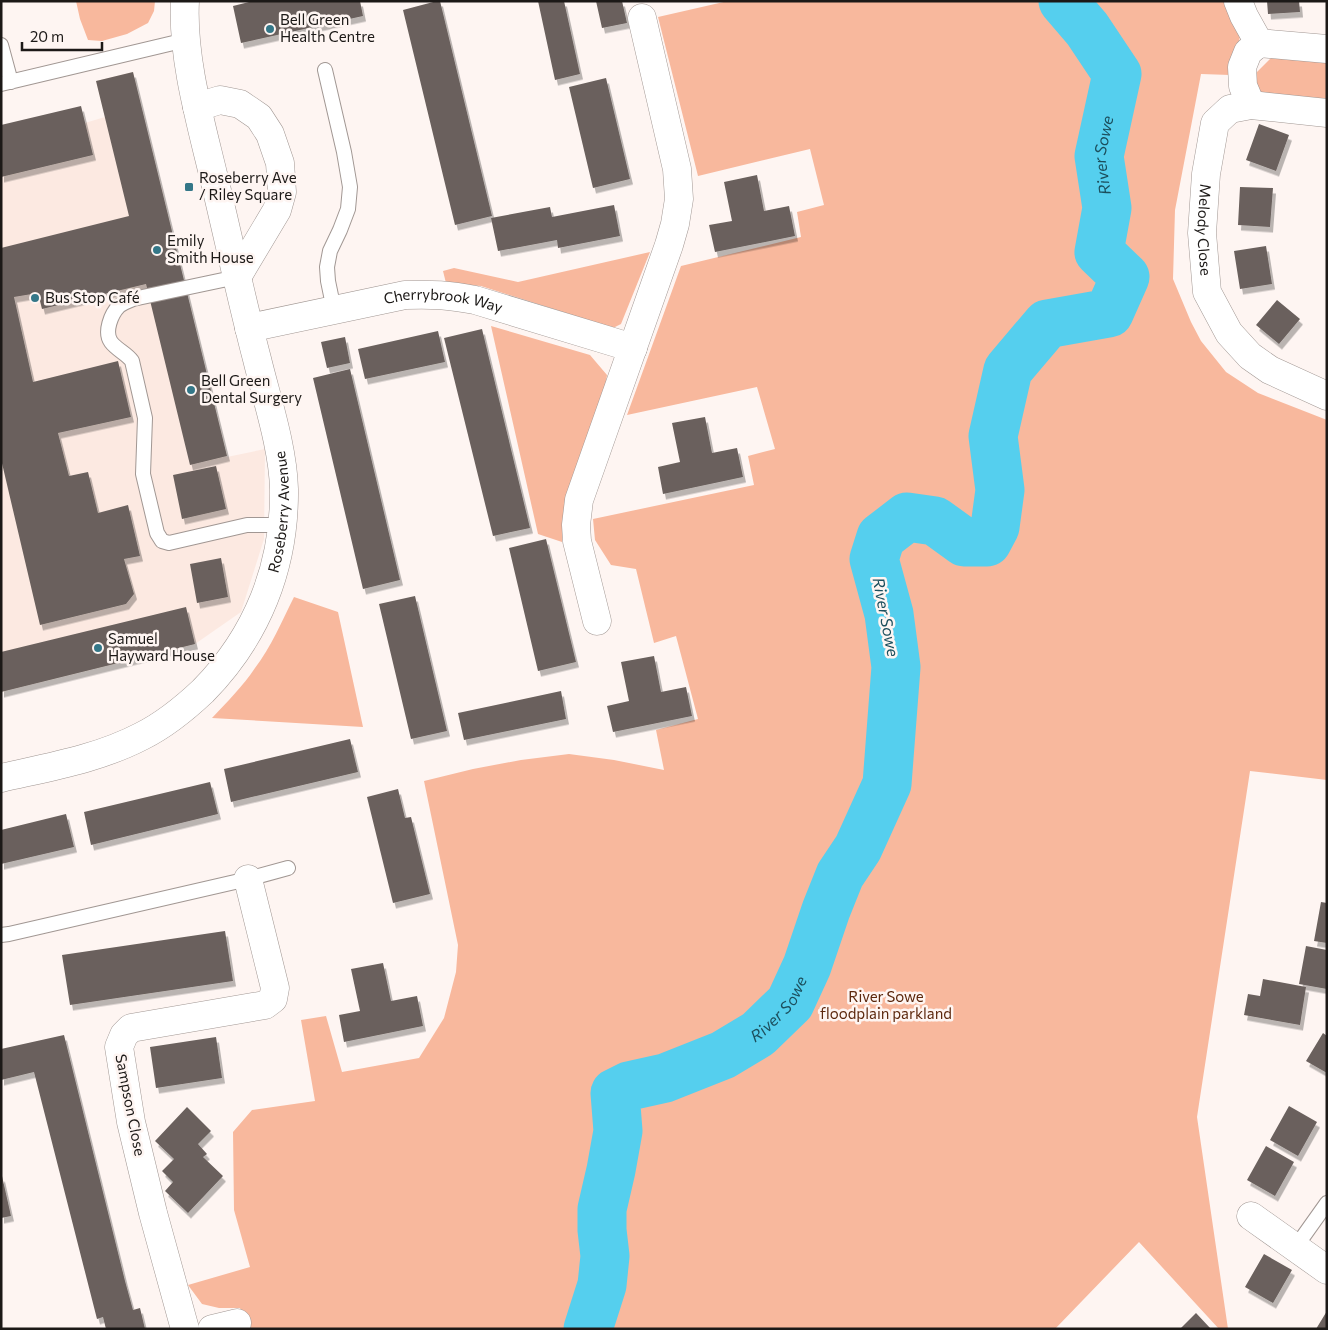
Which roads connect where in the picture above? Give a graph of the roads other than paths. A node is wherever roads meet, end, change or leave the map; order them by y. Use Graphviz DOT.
graph roads {
  1 [pos="185,1"];
  2 [pos="1238,1"];
  3 [pos="642,18"];
  4 [pos="186,40"];
  5 [pos="1258,43"];
  6 [pos="1,45"];
  7 [pos="1327,49"];
  8 [pos="325,70"];
  9 [pos="6,83"];
  10 [pos="1251,105"];
  11 [pos="197,107"];
  12 [pos="1327,113"];
  13 [pos="237,277"];
  14 [pos="334,310"];
  15 [pos="249,328"];
  16 [pos="633,348"];
  17 [pos="1327,396"];
  18 [pos="283,525"];
  19 [pos="597,621"];
  20 [pos="1,778"];
  21 [pos="288,868"];
  22 [pos="248,879"];
  23 [pos="1,935"];
  24 [pos="1327,1203"];
  25 [pos="1251,1216"];
  26 [pos="1295,1248"];
  27 [pos="1327,1270"];
  28 [pos="185,1329"];
  1 -- 4 [label="street, Roseberry Avenue"];
  2 -- 5 [label="street"];
  3 -- 16 [label="street"];
  4 -- 9 [label="lane"];
  4 -- 11 [label="street, Roseberry Avenue"];
  5 -- 7 [label="street"];
  5 -- 10 [label="street"];
  6 -- 9 [label="lane"];
  8 -- 14 [label="lane"];
  10 -- 12 [label="street, Melody Close"];
  10 -- 17 [label="street, Melody Close"];
  11 -- 13 [label="street, Roseberry Avenue"];
  11 -- 13 [label="street"];
  13 -- 15 [label="street, Roseberry Avenue"];
  13 -- 18 [label="lane"];
  14 -- 15 [label="street, Cherrybrook Way"];
  14 -- 16 [label="street, Cherrybrook Way"];
  15 -- 18 [label="street, Roseberry Avenue"];
  16 -- 19 [label="street"];
  18 -- 20 [label="street, Roseberry Avenue"];
  21 -- 22 [label="lane"];
  22 -- 23 [label="lane"];
  22 -- 28 [label="street, Sampson Close"];
  24 -- 26 [label="lane"];
  25 -- 26 [label="street"];
  26 -- 27 [label="street"];
}
